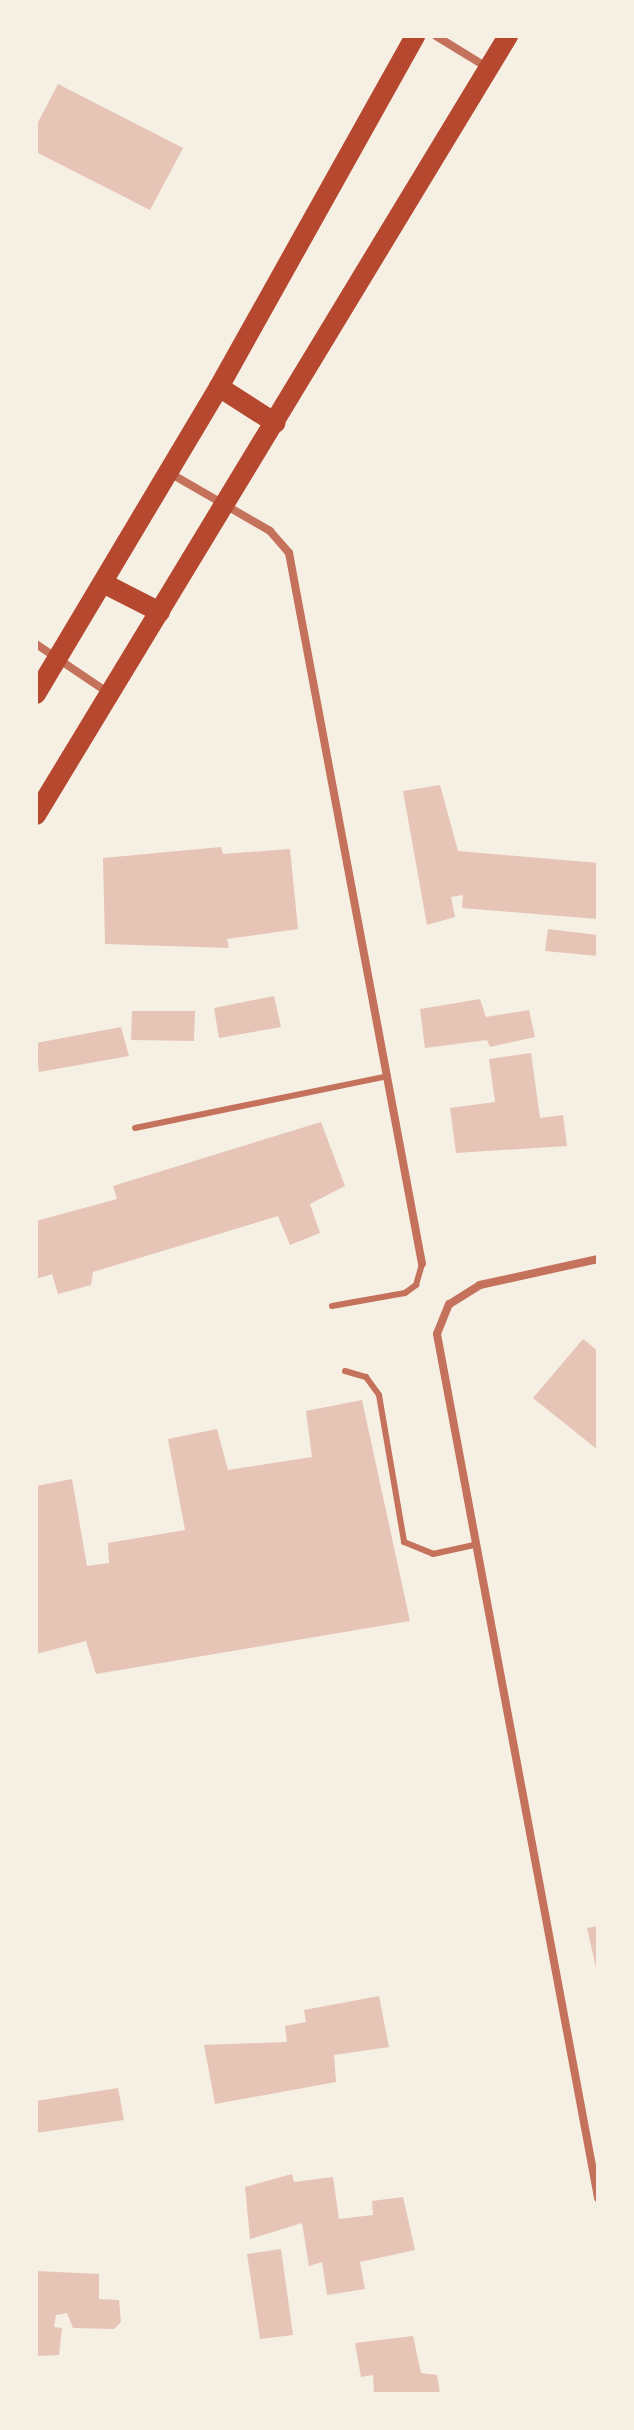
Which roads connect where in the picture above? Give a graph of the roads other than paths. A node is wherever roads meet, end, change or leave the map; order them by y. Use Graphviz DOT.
graph roads {
  1 [pos="415,36"];
  2 [pos="436,36"];
  3 [pos="508,36"];
  4 [pos="488,68"];
  5 [pos="219,387"];
  6 [pos="275,423"];
  7 [pos="168,472"];
  8 [pos="228,503"];
  9 [pos="103,583"];
  10 [pos="160,612"];
  11 [pos="36,644"];
  12 [pos="58,661"];
  13 [pos="36,694"];
  14 [pos="111,694"];
  15 [pos="36,815"];
  16 [pos="388,1076"];
  17 [pos="135,1128"];
  18 [pos="598,1259"];
  19 [pos="422,1264"];
  20 [pos="332,1306"];
  21 [pos="345,1371"];
  22 [pos="474,1545"];
  23 [pos="598,2198"];
  1 -- 5 [label="main road"];
  2 -- 4 [label="street"];
  3 -- 4 [label="main road"];
  4 -- 6 [label="main road"];
  5 -- 6 [label="main road"];
  5 -- 7 [label="main road"];
  6 -- 8 [label="main road"];
  7 -- 8 [label="street"];
  7 -- 9 [label="main road"];
  8 -- 10 [label="main road"];
  8 -- 16 [label="street"];
  9 -- 10 [label="main road"];
  9 -- 12 [label="main road"];
  10 -- 14 [label="main road"];
  11 -- 12 [label="street"];
  12 -- 13 [label="main road"];
  12 -- 14 [label="street"];
  14 -- 15 [label="main road"];
  16 -- 17 [label="lane"];
  16 -- 19 [label="street"];
  18 -- 22 [label="street"];
  19 -- 20 [label="lane"];
  21 -- 22 [label="lane"];
  22 -- 23 [label="street"];
}
